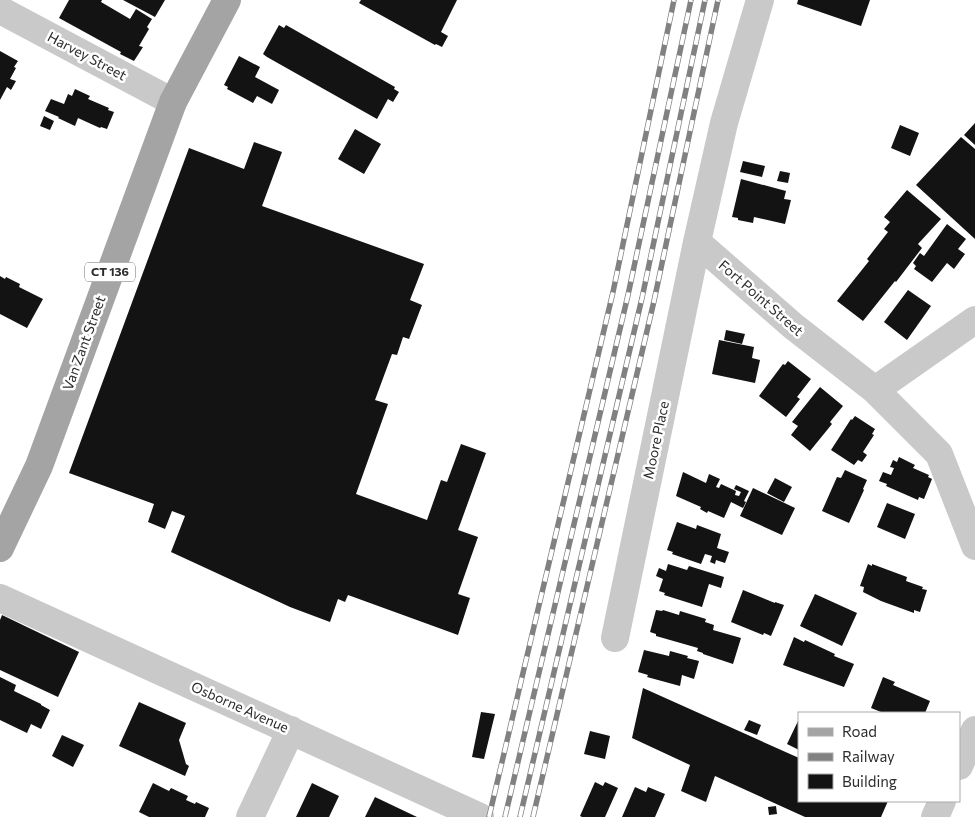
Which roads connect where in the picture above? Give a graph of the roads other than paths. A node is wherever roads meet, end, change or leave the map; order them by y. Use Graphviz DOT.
graph roads {
  1 [pos="227,0"];
  2 [pos="760,0"];
  3 [pos="0,10"];
  4 [pos="173,102"];
  5 [pos="697,242"];
  6 [pos="975,320"];
  7 [pos="875,390"];
  8 [pos="975,546"];
  9 [pos="0,548"];
  10 [pos="0,598"];
  11 [pos="615,638"];
  12 [pos="291,730"];
  13 [pos="975,730"];
  14 [pos="960,764"];
  15 [pos="942,802"];
  16 [pos="250,817"];
  17 [pos="480,817"];
  18 [pos="935,817"];
  1 -- 4 [label="main road, Van Zant Street / CT 136"];
  2 -- 5 [label="street"];
  3 -- 4 [label="street, Harvey Street"];
  4 -- 9 [label="main road, Van Zant Street / CT 136"];
  5 -- 7 [label="street, Fort Point Street"];
  5 -- 11 [label="street, Moore Place"];
  6 -- 7 [label="street"];
  7 -- 8 [label="street, Fort Point Street"];
  10 -- 12 [label="street, Osborne Avenue"];
  12 -- 16 [label="street"];
  12 -- 17 [label="street, Osborne Avenue"];
  13 -- 14 [label="street"];
  15 -- 18 [label="street"];
}
